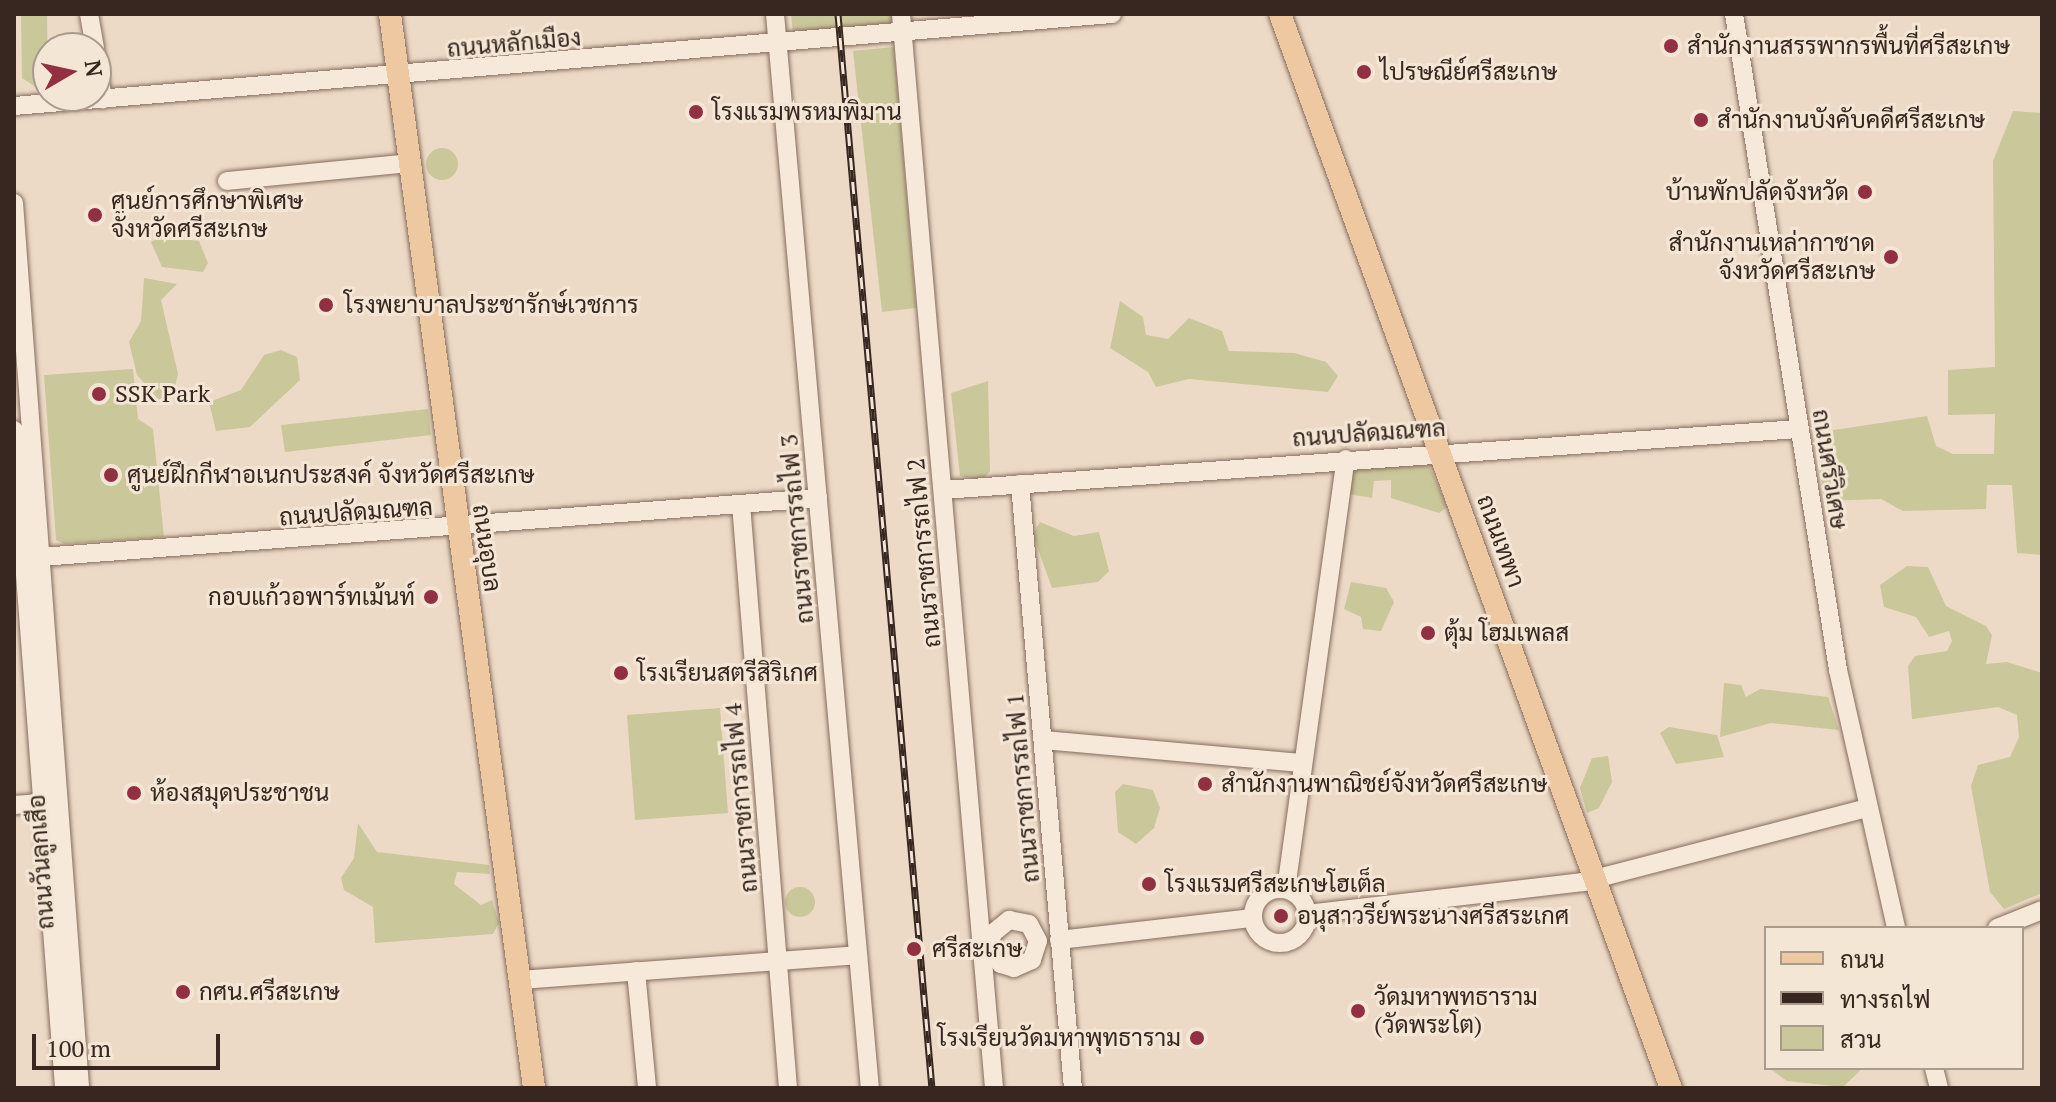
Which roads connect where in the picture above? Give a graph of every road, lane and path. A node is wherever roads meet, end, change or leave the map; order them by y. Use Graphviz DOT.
graph roads {
  1 [pos="390,14"];
  2 [pos="775,14"];
  3 [pos="901,14"];
  4 [pos="1112,14"];
  5 [pos="1280,14"];
  6 [pos="1734,14"];
  7 [pos="1003,19"];
  8 [pos="903,34"];
  9 [pos="778,46"];
  10 [pos="398,76"];
  11 [pos="112,98"];
  12 [pos="410,163"];
  13 [pos="227,181"];
  14 [pos="14,203"];
  15 [pos="1799,429"];
  16 [pos="14,430"];
  17 [pos="1440,451"];
  18 [pos="25,453"];
  19 [pos="1346,459"];
  20 [pos="1020,484"];
  21 [pos="943,490"];
  22 [pos="818,498"];
  23 [pos="741,504"];
  24 [pos="29,506"];
  25 [pos="459,529"];
  26 [pos="41,557"];
  27 [pos="1044,740"];
  28 [pos="1303,763"];
  29 [pos="53,802"];
  30 [pos="14,805"];
  31 [pos="1868,808"];
  32 [pos="1595,878"];
  33 [pos="1286,889"];
  34 [pos="978,907"];
  35 [pos="2042,910"];
  36 [pos="1057,914"];
  37 [pos="1307,914"];
  38 [pos="1253,918"];
  39 [pos="1003,923"];
  40 [pos="1896,926"];
  41 [pos="2002,926"];
  42 [pos="1033,929"];
  43 [pos="1059,940"];
  44 [pos="986,946"];
  45 [pos="1036,954"];
  46 [pos="858,955"];
  47 [pos="778,961"];
  48 [pos="1061,969"];
  49 [pos="636,971"];
  50 [pos="519,980"];
  51 [pos="72,1083"];
  52 [pos="534,1088"];
  53 [pos="647,1088"];
  54 [pos="788,1088"];
  55 [pos="870,1088"];
  56 [pos="994,1088"];
  57 [pos="1073,1088"];
  58 [pos="1671,1088"];
  1 -- 10 [label="main road, ถนนอุบล"];
  2 -- 9 [label="street, ถนนราชการรถไฟ 3"];
  3 -- 8 [label="street, ถนนราชการรถไฟ 2"];
  4 -- 7 [label="street, ถนนหลักเมือง"];
  5 -- 17 [label="main road, ถนนเทพา"];
  6 -- 15 [label="street, ถนนศรีวิเศษ"];
  7 -- 8 [label="street, ถนนหลักเมือง"];
  8 -- 9 [label="street, ถนนหลักเมือง"];
  8 -- 21 [label="street, ถนนราชการรถไฟ 2"];
  9 -- 10 [label="street, ถนนหลักเมือง"];
  9 -- 22 [label="street, ถนนราชการรถไฟ 3"];
  10 -- 11 [label="street, ถนนหลักเมือง"];
  10 -- 12 [label="main road, ถนนอุบล"];
  12 -- 13 [label="street"];
  12 -- 25 [label="main road, ถนนอุบล"];
  14 -- 18 [label="street, ถนนวันลูกเสือ"];
  15 -- 17 [label="street, ถนนปลัดมณฑล"];
  15 -- 31 [label="street, ถนนศรีวิเศษ"];
  16 -- 18 [label="street, ถนนวันลูกเสือ"];
  17 -- 19 [label="street, ถนนปลัดมณฑล"];
  17 -- 32 [label="main road, ถนนเทพา"];
  18 -- 24 [label="street, ถนนวันลูกเสือ"];
  19 -- 20 [label="street, ถนนปลัดมณฑล"];
  19 -- 28 [label="street"];
  20 -- 21 [label="street, ถนนปลัดมณฑล"];
  20 -- 27 [label="street, ถนนราชการรถไฟ 1"];
  21 -- 34 [label="street, ถนนราชการรถไฟ 2"];
  22 -- 23 [label="street, ถนนปลัดมณฑล"];
  22 -- 46 [label="street, ถนนราชการรถไฟ 3"];
  23 -- 25 [label="street, ถนนปลัดมณฑล"];
  23 -- 47 [label="street, ถนนราชการรถไฟ 4"];
  24 -- 26 [label="street, ถนนวันลูกเสือ"];
  24 -- 29 [label="street, ถนนวันลูกเสือ"];
  25 -- 26 [label="street, ถนนปลัดมณฑล"];
  25 -- 50 [label="main road, ถนนอุบล"];
  26 -- 29 [label="street, ถนนวันลูกเสือ"];
  27 -- 28 [label="street"];
  27 -- 36 [label="street, ถนนราชการรถไฟ 1"];
  28 -- 33 [label="street"];
  29 -- 30 [label="street"];
  29 -- 51 [label="street, ถนนวันลูกเสือ"];
  31 -- 32 [label="street"];
  31 -- 40 [label="street, ถนนศรีวิเศษ"];
  32 -- 37 [label="street"];
  32 -- 58 [label="main road, ถนนเทพา"];
  33 -- 37 [label="street"];
  33 -- 38 [label="street"];
  34 -- 39 [label="street"];
  34 -- 44 [label="street, ถนนราชการรถไฟ 2"];
  35 -- 41 [label="street"];
  36 -- 42 [label="street"];
  36 -- 43 [label="street, ถนนราชการรถไฟ 1"];
  37 -- 38 [label="street"];
  38 -- 43 [label="street"];
  39 -- 42 [label="street"];
  39 -- 44 [label="street"];
  42 -- 45 [label="street"];
  43 -- 48 [label="street, ถนนราชการรถไฟ 1"];
  44 -- 45 [label="street"];
  44 -- 56 [label="street"];
  45 -- 48 [label="street"];
  46 -- 47 [label="street"];
  46 -- 55 [label="street, ถนนราชการรถไฟ 3"];
  47 -- 49 [label="street"];
  47 -- 54 [label="street, ถนนราชการรถไฟ 4"];
  48 -- 57 [label="street, ถนนราชการรถไฟ 1"];
  49 -- 50 [label="street"];
  49 -- 53 [label="street"];
  50 -- 52 [label="main road, ถนนอุบล"];
}
